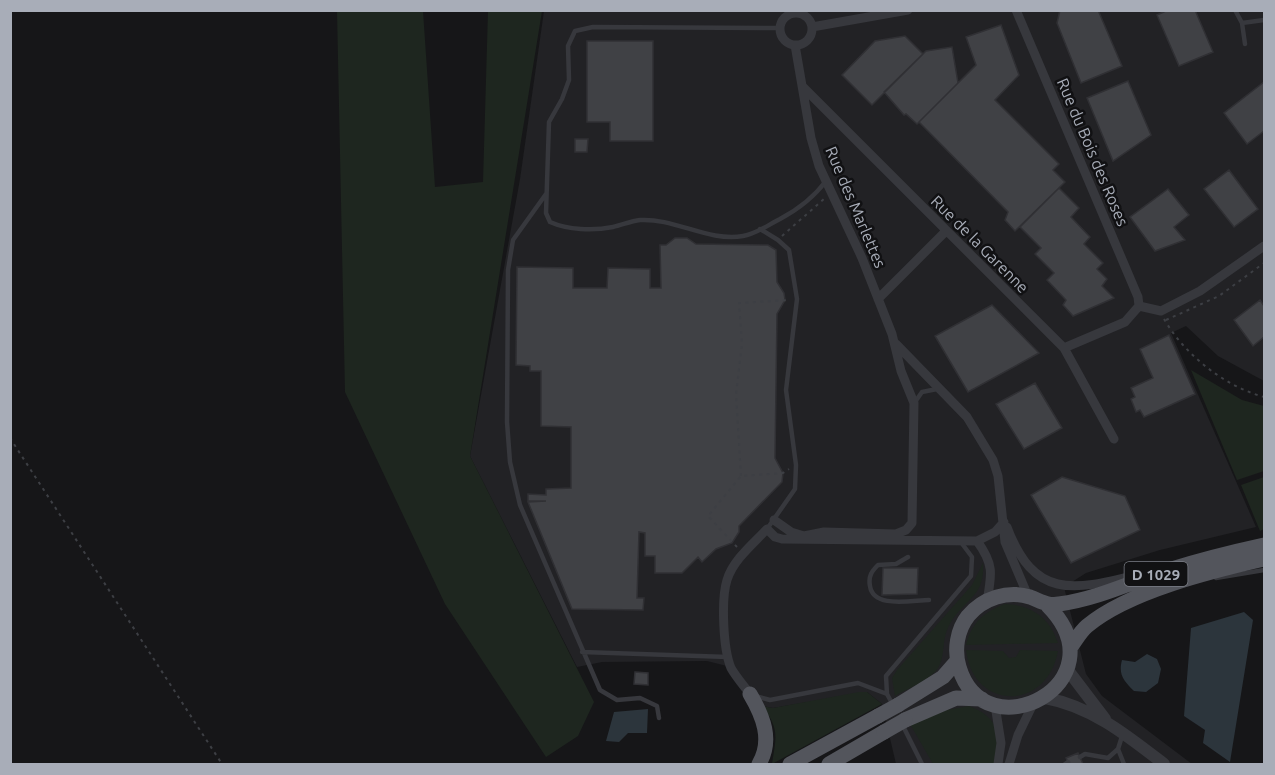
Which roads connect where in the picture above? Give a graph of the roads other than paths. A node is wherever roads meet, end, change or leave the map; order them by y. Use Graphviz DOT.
graph roads {
  1 [pos="908,10"];
  2 [pos="1016,10"];
  3 [pos="1235,10"];
  4 [pos="797,11"];
  5 [pos="1264,20"];
  6 [pos="1242,23"];
  7 [pos="812,27"];
  8 [pos="780,28"];
  9 [pos="1245,44"];
  10 [pos="795,45"];
  11 [pos="802,86"];
  12 [pos="826,181"];
  13 [pos="546,194"];
  14 [pos="760,229"];
  15 [pos="946,231"];
  16 [pos="1264,246"];
  17 [pos="878,299"];
  18 [pos="1139,306"];
  19 [pos="894,341"];
  20 [pos="1064,348"];
  21 [pos="940,389"];
  22 [pos="914,403"];
  23 [pos="1114,439"];
  24 [pos="774,520"];
  25 [pos="1004,522"];
  26 [pos="912,523"];
  27 [pos="767,529"];
  28 [pos="928,539"];
  29 [pos="960,541"];
  30 [pos="977,541"];
  31 [pos="1264,545"];
  32 [pos="908,557"];
  33 [pos="1264,559"];
  34 [pos="1167,570"];
  35 [pos="1264,570"];
  36 [pos="1164,588"];
  37 [pos="1028,596"];
  38 [pos="929,600"];
  39 [pos="987,600"];
  40 [pos="1048,606"];
  41 [pos="1070,648"];
  42 [pos="582,652"];
  43 [pos="728,657"];
  44 [pos="957,661"];
  45 [pos="1067,669"];
  46 [pos="750,694"];
  47 [pos="892,700"];
  48 [pos="1039,701"];
  49 [pos="988,702"];
  50 [pos="659,718"];
  51 [pos="1110,724"];
  52 [pos="1122,733"];
  53 [pos="1118,749"];
  54 [pos="1080,757"];
  55 [pos="1124,764"];
  56 [pos="759,765"];
  57 [pos="790,765"];
  58 [pos="829,765"];
  59 [pos="922,765"];
  60 [pos="998,765"];
  61 [pos="1009,765"];
  62 [pos="1164,765"];
  1 -- 7 [label="street"];
  2 -- 18 [label="street, Rue du Bois des Roses"];
  3 -- 6 [label="lane"];
  4 -- 7 [label="street"];
  4 -- 8 [label="street"];
  5 -- 6 [label="lane"];
  6 -- 9 [label="lane"];
  7 -- 10 [label="street"];
  8 -- 10 [label="street"];
  8 -- 13 [label="lane"];
  10 -- 11 [label="street, Rue des Marlettes"];
  11 -- 12 [label="street, Rue des Marlettes"];
  11 -- 15 [label="street, Rue de la Garenne"];
  12 -- 14 [label="lane"];
  12 -- 17 [label="street, Rue des Marlettes"];
  13 -- 14 [label="lane"];
  13 -- 42 [label="lane"];
  14 -- 24 [label="lane"];
  15 -- 17 [label="street"];
  15 -- 20 [label="street, Rue de la Garenne"];
  16 -- 18 [label="street"];
  17 -- 19 [label="street, Rue des Marlettes"];
  18 -- 20 [label="street"];
  19 -- 21 [label="street, Rue des Marlettes"];
  19 -- 22 [label="street, Rue des Marlettes"];
  20 -- 23 [label="street, Rue de la Garenne"];
  21 -- 22 [label="lane"];
  21 -- 25 [label="street, Rue des Marlettes"];
  22 -- 26 [label="street, Rue des Marlettes"];
  24 -- 26 [label="street"];
  24 -- 27 [label="lane"];
  25 -- 30 [label="street"];
  25 -- 34 [label="street"];
  25 -- 37 [label="street"];
  26 -- 28 [label="street"];
  27 -- 28 [label="street"];
  27 -- 43 [label="street"];
  28 -- 29 [label="street"];
  29 -- 30 [label="street"];
  29 -- 47 [label="lane"];
  30 -- 39 [label="street"];
  31 -- 34 [label="main road, D 1029"];
  32 -- 38 [label="lane"];
  33 -- 36 [label="main road, D 1029"];
  34 -- 40 [label="main road, D 1029"];
  35 -- 36 [label="lane"];
  36 -- 41 [label="main road, D 1029"];
  37 -- 39 [label="main road"];
  37 -- 40 [label="main road"];
  39 -- 44 [label="main road"];
  40 -- 41 [label="main road"];
  41 -- 45 [label="main road"];
  42 -- 43 [label="lane"];
  42 -- 50 [label="lane"];
  43 -- 46 [label="street"];
  44 -- 47 [label="main road"];
  44 -- 49 [label="main road"];
  45 -- 48 [label="main road"];
  45 -- 51 [label="street"];
  46 -- 47 [label="lane"];
  46 -- 56 [label="main road"];
  47 -- 57 [label="main road, bridge"];
  47 -- 59 [label="lane"];
  48 -- 49 [label="main road"];
  48 -- 51 [label="street"];
  48 -- 61 [label="street"];
  49 -- 58 [label="main road, bridge"];
  49 -- 60 [label="street"];
  51 -- 52 [label="street"];
  52 -- 53 [label="lane"];
  52 -- 62 [label="street"];
  53 -- 54 [label="lane"];
  53 -- 55 [label="lane"];
}
